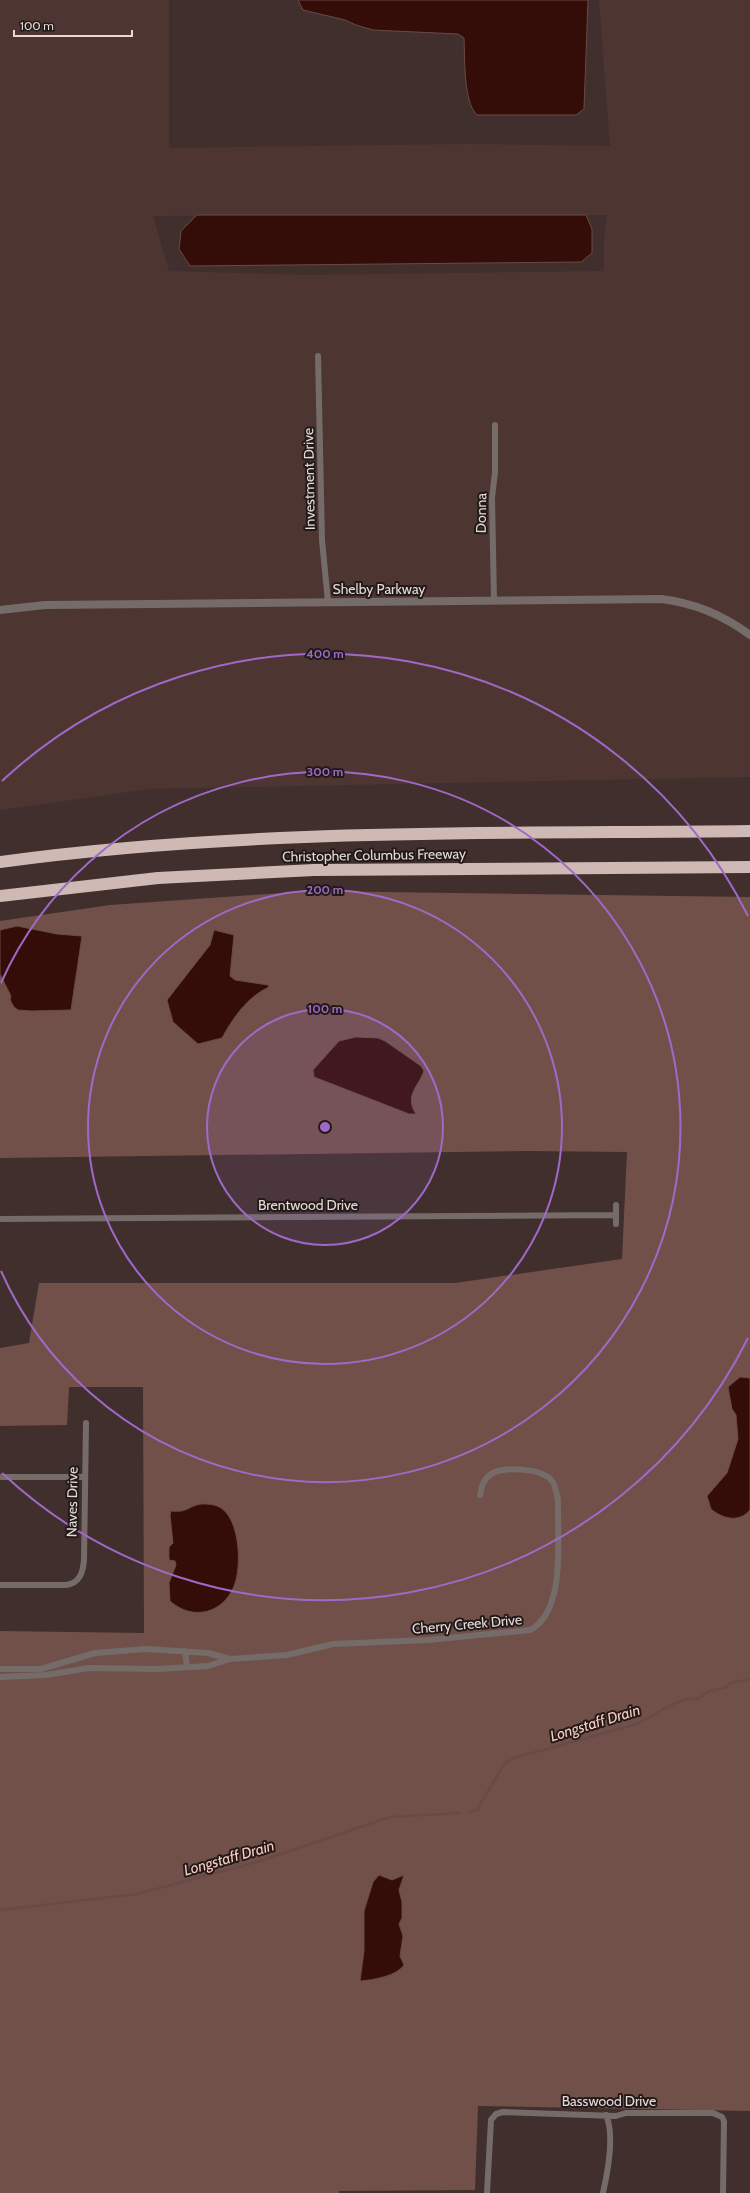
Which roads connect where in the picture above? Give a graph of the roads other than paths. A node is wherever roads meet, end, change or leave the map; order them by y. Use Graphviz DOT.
graph roads {
  1 [pos="318,356"];
  2 [pos="495,425"];
  3 [pos="494,601"];
  4 [pos="328,602"];
  5 [pos="0,610"];
  6 [pos="750,635"];
  7 [pos="750,831"];
  8 [pos="0,862"];
  9 [pos="750,867"];
  10 [pos="0,896"];
  11 [pos="616,1205"];
  12 [pos="616,1216"];
  13 [pos="0,1219"];
  14 [pos="616,1224"];
  15 [pos="86,1424"];
  16 [pos="85,1477"];
  17 [pos="0,1478"];
  18 [pos="480,1496"];
  19 [pos="0,1585"];
  20 [pos="185,1651"];
  21 [pos="230,1659"];
  22 [pos="187,1667"];
  23 [pos="0,1669"];
  24 [pos="41,1672"];
  25 [pos="0,1677"];
  26 [pos="606,2115"];
  27 [pos="487,2193"];
  28 [pos="603,2193"];
  29 [pos="723,2193"];
  1 -- 4 [label="street, Investment Drive"];
  2 -- 3 [label="street, Donna"];
  3 -- 4 [label="street, Shelby Parkway"];
  3 -- 6 [label="street, Shelby Parkway"];
  4 -- 5 [label="street, Shelby Parkway"];
  7 -- 8 [label="highway, Christopher Columbus Freeway"];
  9 -- 10 [label="highway, Christopher Columbus Freeway"];
  11 -- 12 [label="street"];
  12 -- 13 [label="street, Brentwood Drive"];
  12 -- 14 [label="street"];
  15 -- 16 [label="street, Naves Drive"];
  16 -- 17 [label="street"];
  16 -- 19 [label="street, Naves Drive"];
  18 -- 21 [label="street, Cherry Creek Drive"];
  20 -- 21 [label="street, Cherry Creek Drive"];
  20 -- 22 [label="street"];
  20 -- 24 [label="street, Cherry Creek Drive"];
  21 -- 22 [label="street, Cherry Creek Drive"];
  22 -- 24 [label="street, Cherry Creek Drive"];
  23 -- 24 [label="street, Cherry Creek Drive"];
  24 -- 25 [label="street, Cherry Creek Drive"];
  26 -- 27 [label="street, Basswood Drive"];
  26 -- 28 [label="street"];
  26 -- 29 [label="street, Basswood Drive"];
}
